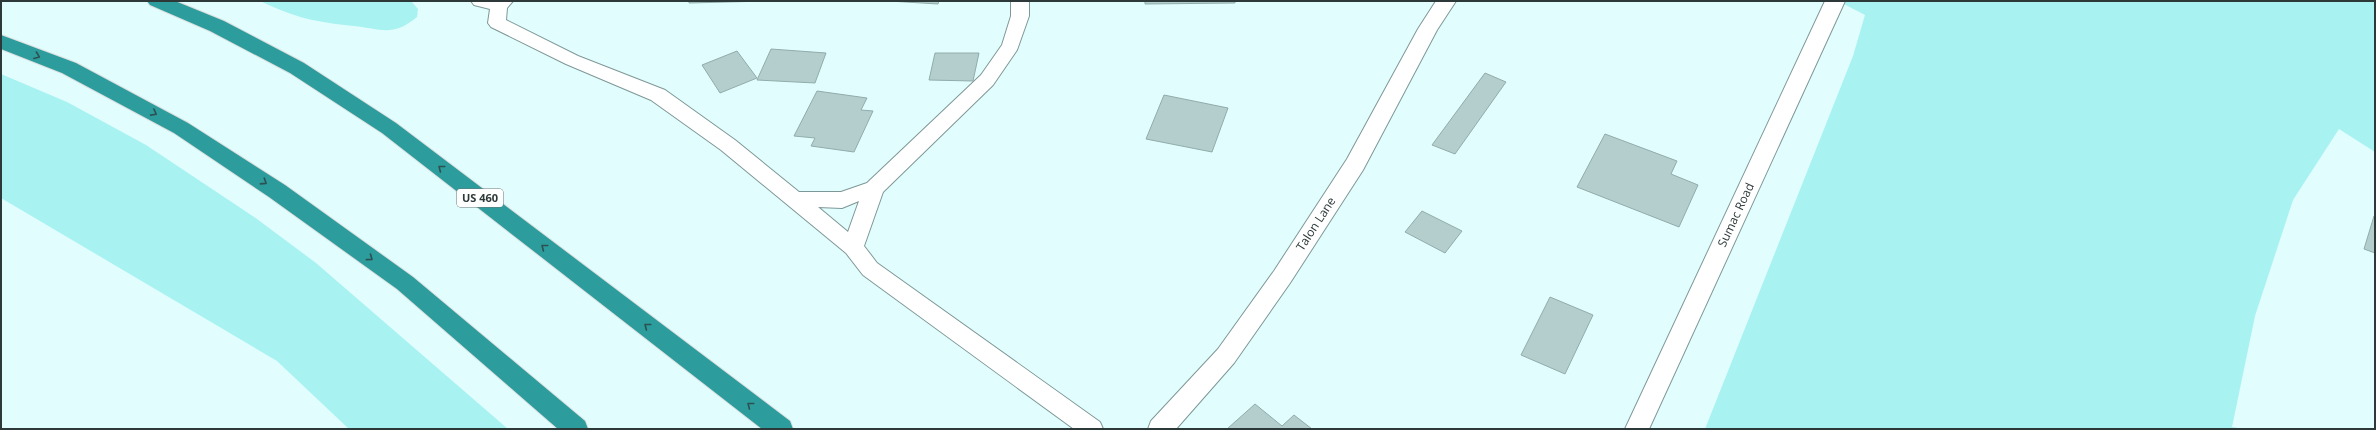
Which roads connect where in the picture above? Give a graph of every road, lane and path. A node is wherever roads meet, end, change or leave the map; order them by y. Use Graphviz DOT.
graph roads {
  1 [pos="157,1"];
  2 [pos="480,1"];
  3 [pos="1020,1"];
  4 [pos="1446,1"];
  5 [pos="1835,1"];
  6 [pos="501,4"];
  7 [pos="1,42"];
  8 [pos="874,188"];
  9 [pos="794,199"];
  10 [pos="853,247"];
  11 [pos="576,429"];
  12 [pos="781,429"];
  13 [pos="1092,429"];
  14 [pos="1160,429"];
  15 [pos="1637,429"];
  12 -- 1 [label="highway, US 460, one-way"];
  2 -- 6 [label="lane"];
  3 -- 8 [label="lane"];
  4 -- 14 [label="street, Talon Lane"];
  5 -- 15 [label="street, Sumac Road"];
  6 -- 9 [label="lane"];
  7 -- 11 [label="highway, one-way"];
  8 -- 9 [label="lane"];
  8 -- 10 [label="lane"];
  9 -- 10 [label="lane"];
  10 -- 13 [label="lane"];
}
